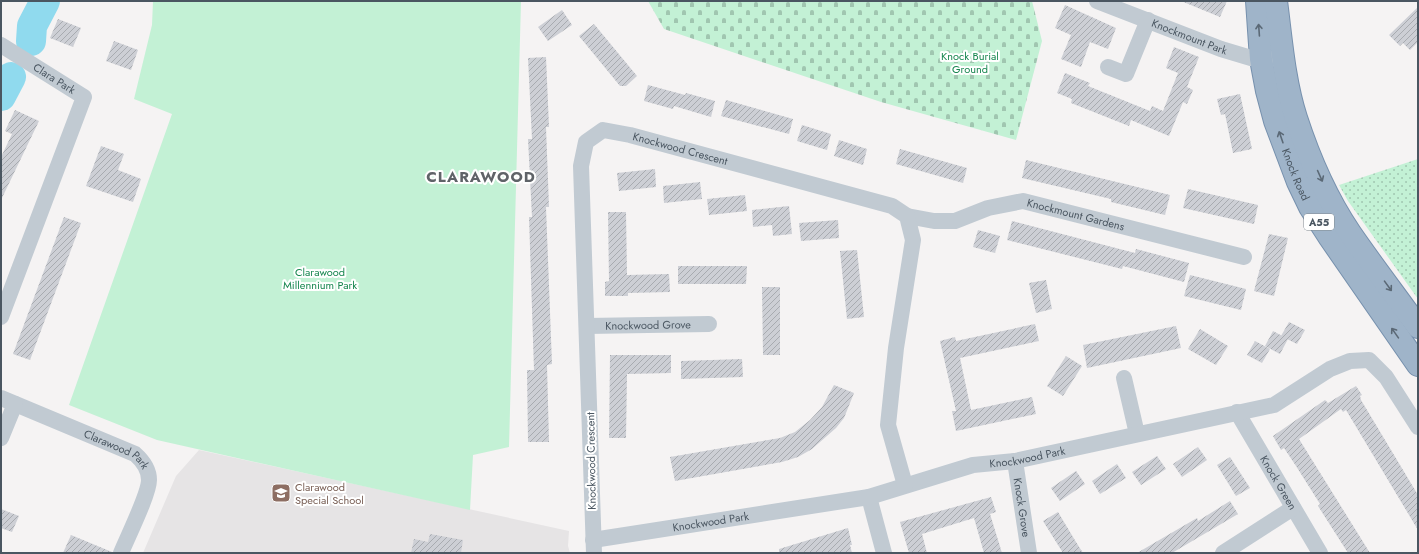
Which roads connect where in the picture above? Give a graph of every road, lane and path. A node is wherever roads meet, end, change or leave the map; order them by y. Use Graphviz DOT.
graph roads {
  1 [pos="1097,1"];
  2 [pos="1258,1"];
  3 [pos="1276,1"];
  4 [pos="1148,20"];
  5 [pos="2,48"];
  6 [pos="1262,59"];
  7 [pos="1284,59"];
  8 [pos="1108,68"];
  9 [pos="907,216"];
  10 [pos="1244,257"];
  11 [pos="1,317"];
  12 [pos="709,324"];
  13 [pos="587,326"];
  14 [pos="1418,327"];
  15 [pos="1418,365"];
  16 [pos="1124,378"];
  17 [pos="8,401"];
  18 [pos="1237,412"];
  19 [pos="1418,427"];
  20 [pos="1137,434"];
  21 [pos="1,438"];
  22 [pos="1014,461"];
  23 [pos="905,485"];
  24 [pos="869,497"];
  25 [pos="1293,508"];
  26 [pos="593,546"];
  27 [pos="121,553"];
  28 [pos="884,553"];
  29 [pos="1029,553"];
  30 [pos="1223,553"];
  31 [pos="1320,553"];
  1 -- 4 [label="street, Knockmount Park"];
  6 -- 2 [label="highway, Knock Road / A55, one-way"];
  3 -- 7 [label="highway, Knock Road / A55"];
  4 -- 6 [label="street, Knockmount Park"];
  4 -- 8 [label="street"];
  5 -- 11 [label="street, Clara Park"];
  6 -- 7 [label="street, Knockmount Park"];
  15 -- 6 [label="highway, Knock Road / A55, one-way"];
  7 -- 14 [label="highway, Knock Road / A55, one-way"];
  9 -- 10 [label="street, Knockmount Gardens"];
  9 -- 13 [label="street, Knockwood Crescent"];
  9 -- 23 [label="street"];
  12 -- 13 [label="street, Knockwood Grove"];
  13 -- 26 [label="street, Knockwood Crescent"];
  16 -- 20 [label="street"];
  17 -- 21 [label="street"];
  17 -- 27 [label="street, Clarawood Park"];
  18 -- 19 [label="street, Knockwood Park"];
  18 -- 20 [label="street, Knockwood Park"];
  18 -- 25 [label="street, Knock Green"];
  20 -- 22 [label="street, Knockwood Park"];
  22 -- 23 [label="street, Knockwood Park"];
  22 -- 29 [label="street, Knock Grove"];
  23 -- 24 [label="street, Knockwood Park"];
  24 -- 26 [label="street, Knockwood Park"];
  24 -- 28 [label="street"];
  25 -- 30 [label="street"];
  25 -- 31 [label="street, Knock Green"];
}
